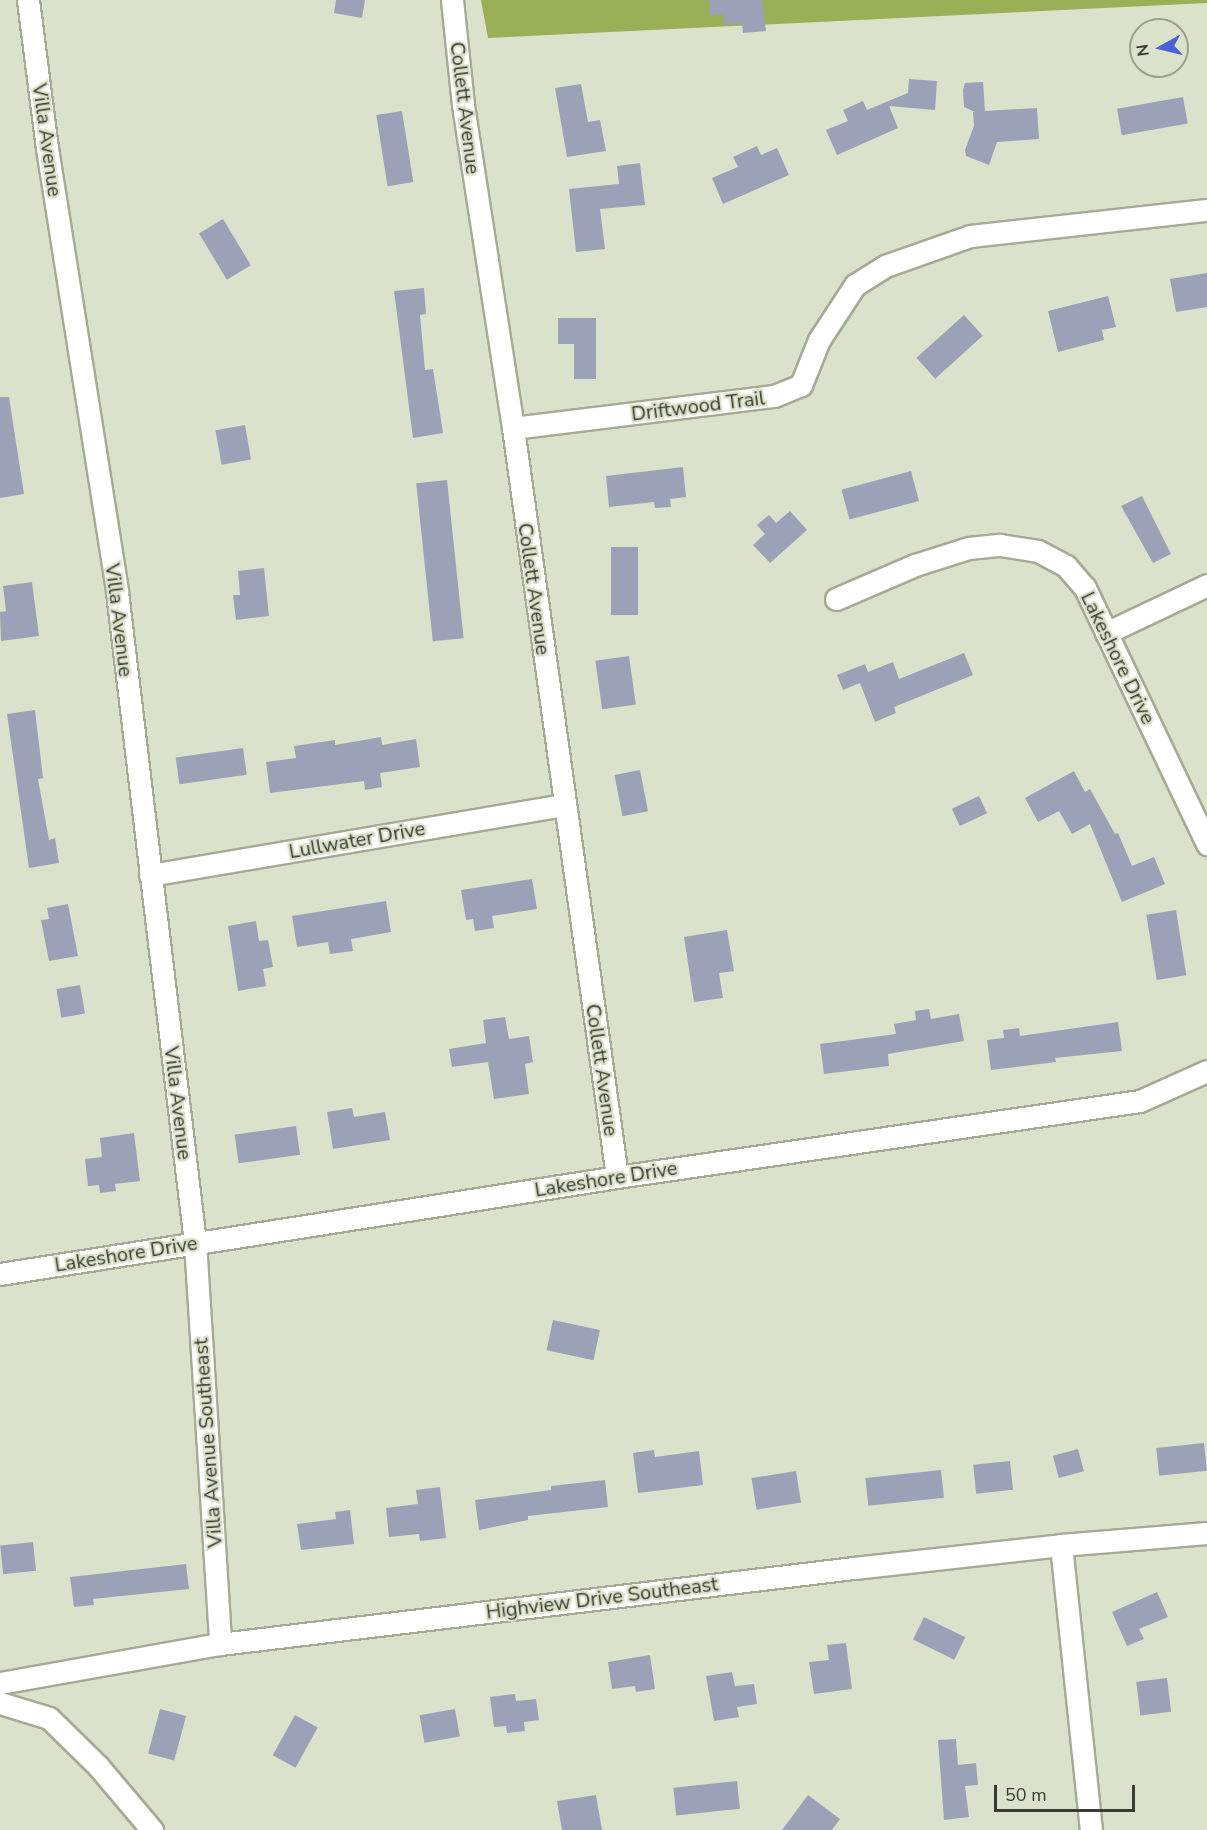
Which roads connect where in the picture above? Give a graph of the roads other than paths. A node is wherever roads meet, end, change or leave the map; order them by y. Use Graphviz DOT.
graph roads {
  1 [pos="28,0"];
  2 [pos="452,0"];
  3 [pos="1207,210"];
  4 [pos="513,428"];
  5 [pos="1207,585"];
  6 [pos="836,599"];
  7 [pos="1106,633"];
  8 [pos="564,805"];
  9 [pos="1207,844"];
  10 [pos="150,875"];
  11 [pos="1207,1071"];
  12 [pos="617,1177"];
  13 [pos="195,1242"];
  14 [pos="0,1274"];
  15 [pos="1207,1533"];
  16 [pos="1061,1545"];
  17 [pos="220,1644"];
  18 [pos="0,1683"];
  19 [pos="0,1703"];
  20 [pos="152,1830"];
  21 [pos="1091,1830"];
  1 -- 10 [label="street, Villa Avenue"];
  2 -- 4 [label="street, Collett Avenue"];
  3 -- 4 [label="street, Driftwood Trail"];
  4 -- 8 [label="street, Collett Avenue"];
  5 -- 7 [label="street"];
  6 -- 7 [label="street, Lakeshore Drive"];
  7 -- 9 [label="street, Lakeshore Drive"];
  8 -- 10 [label="street, Lullwater Drive"];
  8 -- 12 [label="street, Collett Avenue"];
  10 -- 13 [label="street, Villa Avenue"];
  11 -- 12 [label="street, Lakeshore Drive"];
  12 -- 13 [label="street, Lakeshore Drive"];
  13 -- 14 [label="street, Lakeshore Drive"];
  13 -- 17 [label="street, Villa Avenue Southeast"];
  15 -- 16 [label="street, Highview Drive Southeast"];
  16 -- 17 [label="street, Highview Drive Southeast"];
  16 -- 21 [label="street"];
  17 -- 18 [label="street, Highview Drive Southeast"];
  19 -- 20 [label="street"];
}
